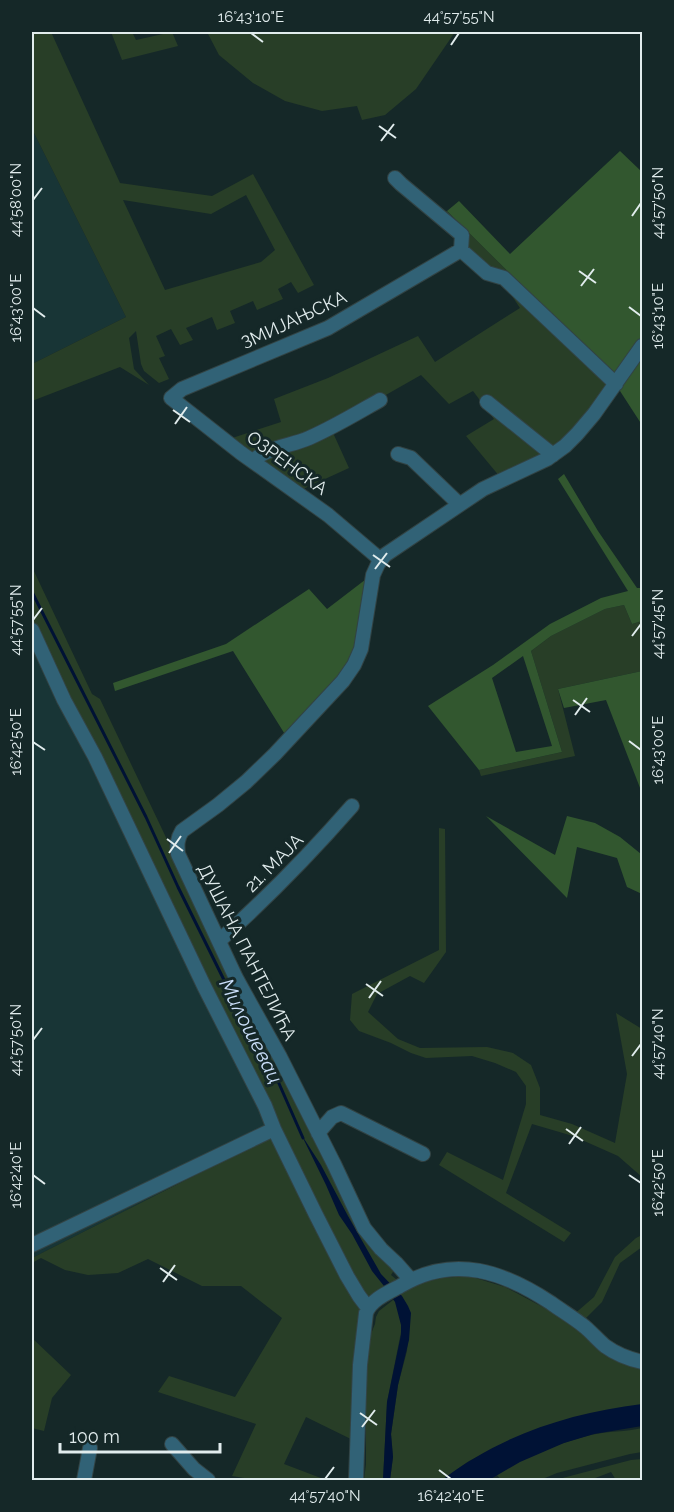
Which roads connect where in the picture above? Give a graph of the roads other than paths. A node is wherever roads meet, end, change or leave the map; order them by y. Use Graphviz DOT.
graph roads {
  1 [pos="395,178"];
  2 [pos="461,250"];
  3 [pos="642,346"];
  4 [pos="616,384"];
  5 [pos="171,398"];
  6 [pos="380,400"];
  7 [pos="487,402"];
  8 [pos="398,454"];
  9 [pos="553,455"];
  10 [pos="253,461"];
  11 [pos="459,504"];
  12 [pos="381,560"];
  13 [pos="32,630"];
  14 [pos="45,661"];
  15 [pos="32,667"];
  16 [pos="352,806"];
  17 [pos="219,941"];
  18 [pos="274,1129"];
  19 [pos="318,1133"];
  20 [pos="423,1154"];
  21 [pos="32,1245"];
  22 [pos="407,1282"];
  23 [pos="373,1304"];
  24 [pos="642,1362"];
  25 [pos="172,1444"];
  26 [pos="90,1448"];
  27 [pos="84,1480"];
  28 [pos="208,1480"];
  29 [pos="356,1480"];
  1 -- 2 [label="street"];
  2 -- 4 [label="street"];
  2 -- 5 [label="street, ЗМИЈАЊСКА"];
  3 -- 4 [label="street"];
  4 -- 9 [label="street"];
  5 -- 10 [label="street, ОЗРЕНСКА"];
  6 -- 10 [label="street"];
  7 -- 9 [label="street"];
  8 -- 11 [label="street"];
  9 -- 11 [label="street"];
  10 -- 12 [label="street, ОЗРЕНСКА"];
  11 -- 12 [label="street"];
  12 -- 17 [label="street, ДУШАНА ПАНТЕЛИЋА"];
  13 -- 14 [label="street"];
  14 -- 15 [label="street"];
  14 -- 18 [label="street"];
  16 -- 17 [label="street, 21. МАЈА"];
  17 -- 19 [label="street, ДУШАНА ПАНТЕЛИЋА"];
  18 -- 21 [label="street"];
  18 -- 23 [label="street"];
  19 -- 20 [label="street"];
  19 -- 22 [label="street, ДУШАНА ПАНТЕЛИЋА"];
  22 -- 23 [label="street"];
  22 -- 24 [label="street"];
  23 -- 29 [label="street"];
  25 -- 28 [label="street"];
  26 -- 27 [label="street"];
}
